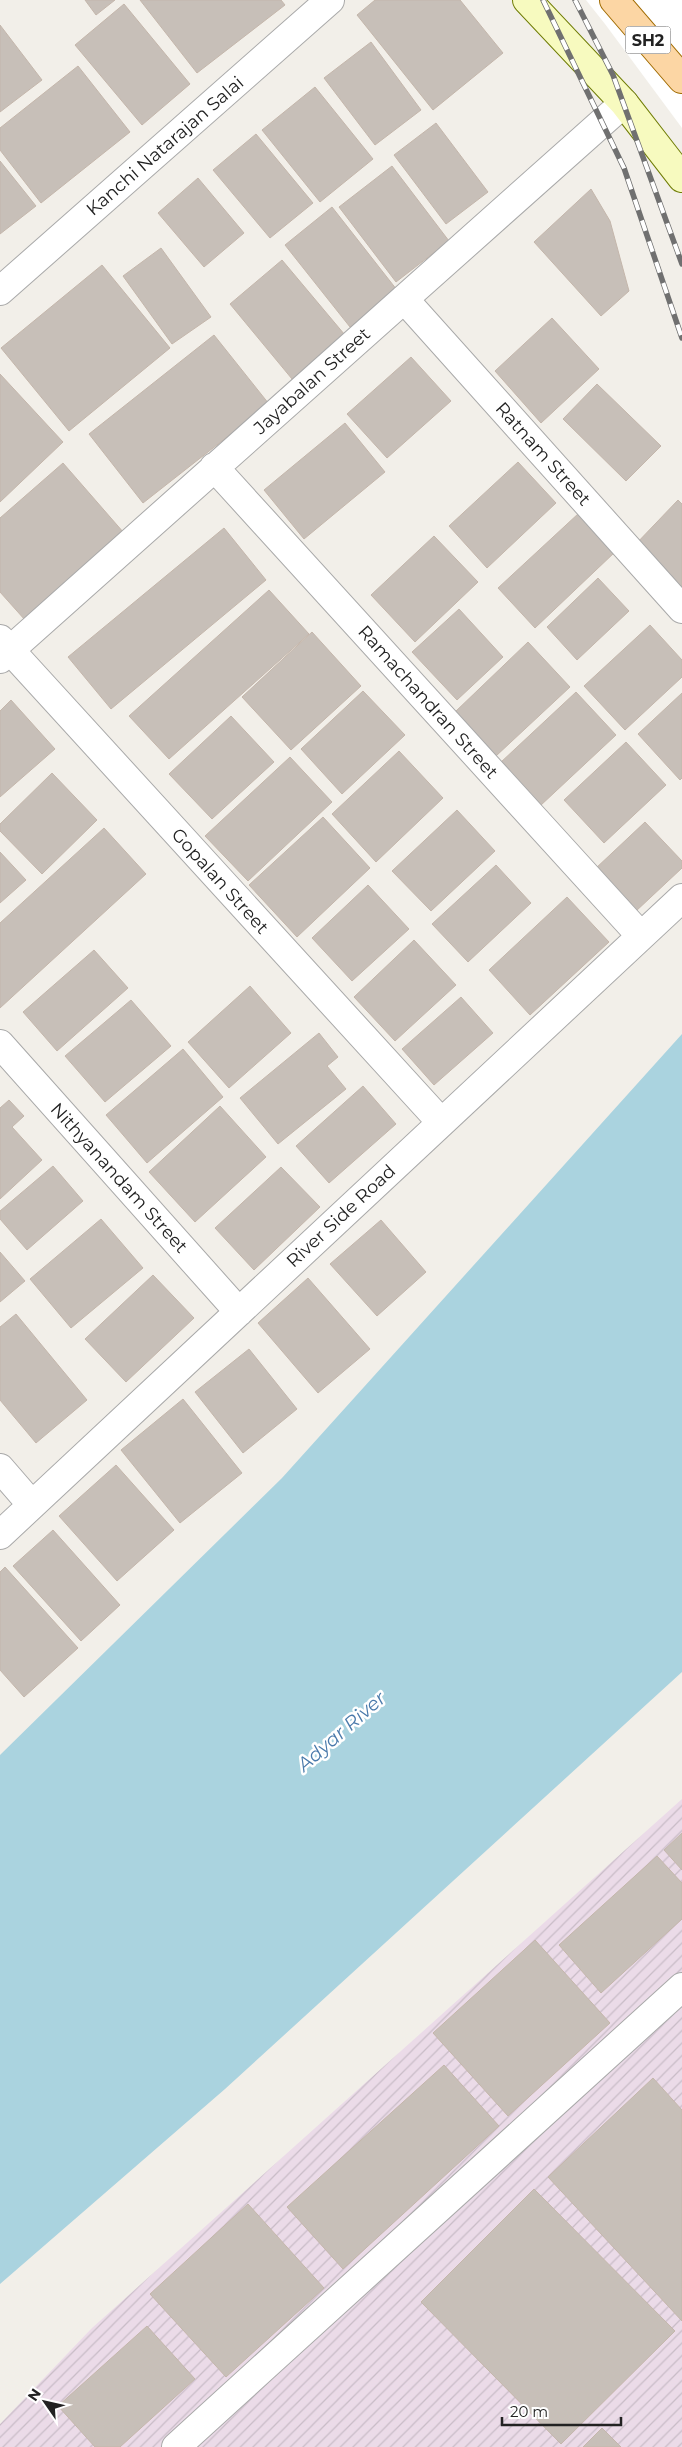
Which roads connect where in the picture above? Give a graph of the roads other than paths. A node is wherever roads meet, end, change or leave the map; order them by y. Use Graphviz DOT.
graph roads {
  1 [pos="330,0"];
  2 [pos="527,0"];
  3 [pos="614,0"];
  4 [pos="682,79"];
  5 [pos="624,102"];
  6 [pos="682,178"];
  7 [pos="0,291"];
  8 [pos="404,298"];
  9 [pos="214,468"];
  10 [pos="682,609"];
  11 [pos="3,650"];
  12 [pos="682,898"];
  13 [pos="641,936"];
  14 [pos="0,1044"];
  15 [pos="441,1122"];
  16 [pos="239,1312"];
  17 [pos="0,1468"];
  18 [pos="32,1505"];
  19 [pos="0,1535"];
  20 [pos="682,1987"];
  21 [pos="176,2447"];
  1 -- 7 [label="street, Kanchi Natarajan Salai"];
  2 -- 5 [label="street"];
  3 -- 4 [label="main road, SH2"];
  5 -- 6 [label="street"];
  5 -- 8 [label="street, Jayabalan Street"];
  8 -- 9 [label="street, Jayabalan Street"];
  8 -- 10 [label="street, Ratnam Street"];
  9 -- 11 [label="street, Jayabalan Street"];
  9 -- 13 [label="street, Ramachandran Street"];
  11 -- 15 [label="street, Gopalan Street"];
  12 -- 13 [label="street, River Side Road"];
  13 -- 15 [label="street, River Side Road"];
  14 -- 16 [label="street, Nithyanandam Street"];
  15 -- 16 [label="street, River Side Road"];
  16 -- 18 [label="street, River Side Road"];
  17 -- 18 [label="street"];
  18 -- 19 [label="street, River Side Road"];
  20 -- 21 [label="street"];
}
